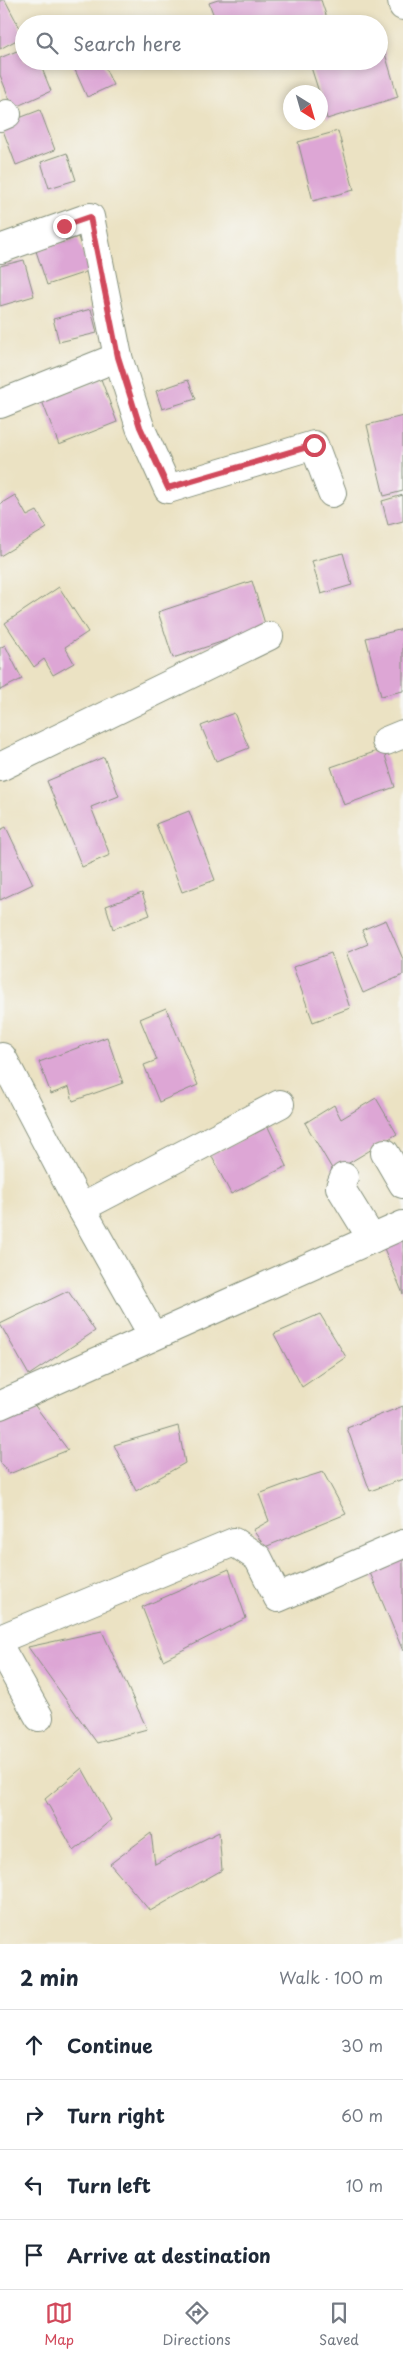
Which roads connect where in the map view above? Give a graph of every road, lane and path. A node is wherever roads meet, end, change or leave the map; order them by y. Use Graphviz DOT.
graph roads {
  1 [pos="402,0"];
  2 [pos="403,6"];
  3 [pos="0,249"];
  4 [pos="118,357"];
  5 [pos="0,404"];
  6 [pos="332,493"];
  7 [pos="269,636"];
  8 [pos="0,767"];
  9 [pos="2,1057"];
  10 [pos="280,1104"];
  11 [pos="385,1153"];
  12 [pos="344,1177"];
  13 [pos="403,1184"];
  14 [pos="81,1208"];
  15 [pos="403,1225"];
  16 [pos="372,1239"];
  17 [pos="153,1336"];
  18 [pos="0,1405"];
  19 [pos="403,1544"];
  20 [pos="0,1639"];
  21 [pos="0,1648"];
  22 [pos="39,1717"];
  1 -- 2 [label="street"];
  3 -- 4 [label="street"];
  4 -- 5 [label="street"];
  4 -- 6 [label="street"];
  7 -- 8 [label="street"];
  9 -- 14 [label="street"];
  10 -- 14 [label="street"];
  11 -- 13 [label="street"];
  12 -- 16 [label="street"];
  14 -- 17 [label="street"];
  15 -- 16 [label="street"];
  16 -- 17 [label="street"];
  17 -- 18 [label="street"];
  19 -- 20 [label="street"];
  21 -- 22 [label="street"];
}
